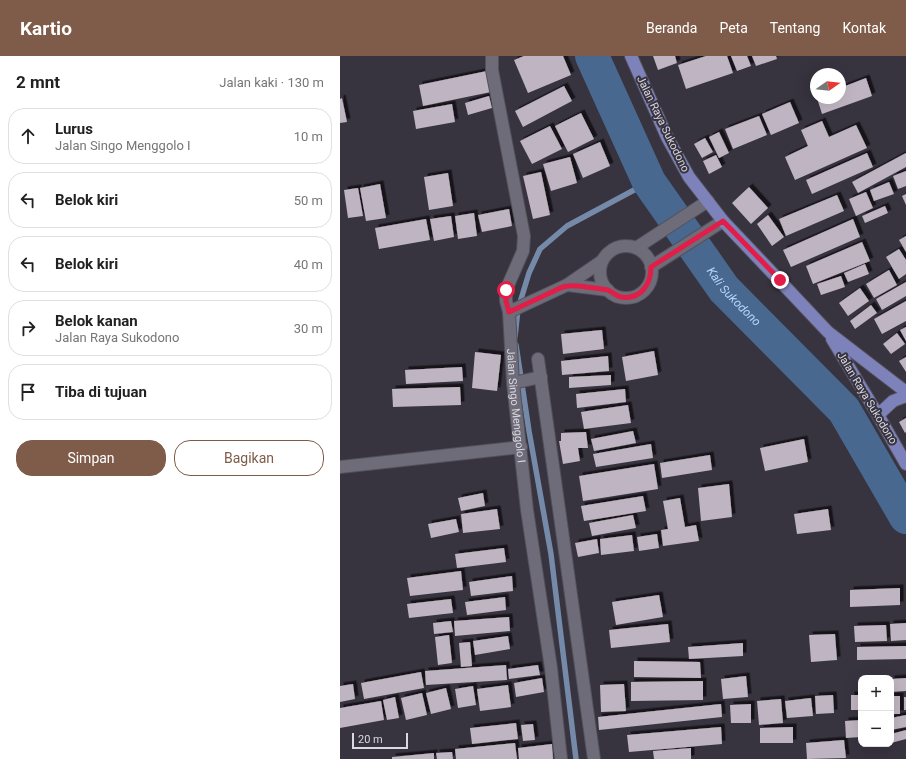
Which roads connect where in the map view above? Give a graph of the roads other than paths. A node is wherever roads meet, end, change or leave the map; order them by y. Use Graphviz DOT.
graph roads {
  1 [pos="492,56"];
  2 [pos="631,56"];
  3 [pos="704,204"];
  4 [pos="718,224"];
  5 [pos="636,248"];
  6 [pos="602,261"];
  7 [pos="651,267"];
  8 [pos="566,285"];
  9 [pos="608,290"];
  10 [pos="511,311"];
  11 [pos="828,332"];
  12 [pos="538,359"];
  13 [pos="538,378"];
  14 [pos="515,382"];
  15 [pos="906,392"];
  16 [pos="906,396"];
  17 [pos="878,415"];
  18 [pos="521,447"];
  19 [pos="906,464"];
  20 [pos="340,467"];
  21 [pos="561,759"];
  22 [pos="594,759"];
  1 -- 10 [label="street, Jalan Singo Menggolo I"];
  2 -- 3 [label="main road, Jalan Raya Sukodono"];
  3 -- 4 [label="main road, Jalan Raya Sukodono"];
  3 -- 5 [label="street"];
  4 -- 7 [label="street"];
  4 -- 11 [label="main road, Jalan Raya Sukodono"];
  5 -- 6 [label="street"];
  5 -- 7 [label="street"];
  6 -- 8 [label="street"];
  6 -- 9 [label="street"];
  7 -- 9 [label="street"];
  8 -- 9 [label="street"];
  8 -- 10 [label="street"];
  10 -- 14 [label="street, Jalan Singo Menggolo I"];
  11 -- 15 [label="main road, Jalan Raya Sukodono"];
  11 -- 17 [label="main road, Jalan Raya Sukodono"];
  12 -- 13 [label="street"];
  13 -- 14 [label="street"];
  13 -- 22 [label="street"];
  14 -- 18 [label="street, Jalan Singo Menggolo I"];
  16 -- 17 [label="main road"];
  17 -- 19 [label="main road, Jalan Raya Sukodono"];
  18 -- 20 [label="street"];
  18 -- 21 [label="street, Jalan Singo Menggolo I"];
}
